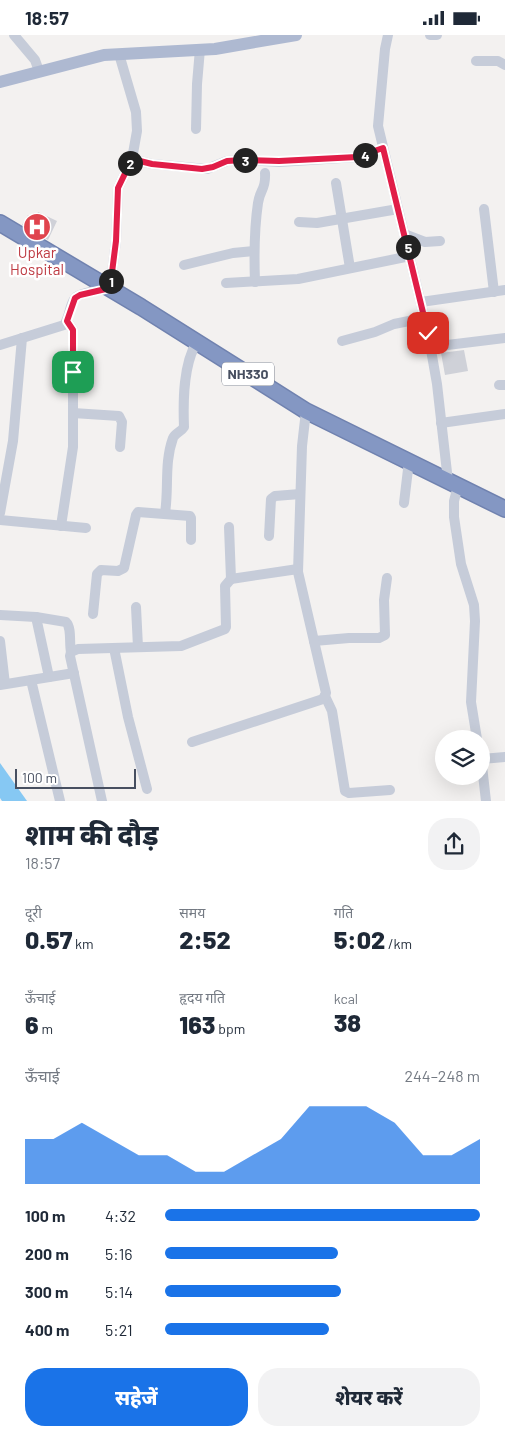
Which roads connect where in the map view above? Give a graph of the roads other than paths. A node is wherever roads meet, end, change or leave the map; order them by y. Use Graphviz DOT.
graph roads {
  1 [pos="14,35"];
  2 [pos="296,35"];
  3 [pos="388,35"];
  4 [pos="430,35"];
  5 [pos="437,35"];
  6 [pos="200,49"];
  7 [pos="119,54"];
  8 [pos="476,61"];
  9 [pos="505,65"];
  10 [pos="39,71"];
  11 [pos="0,82"];
  12 [pos="196,129"];
  13 [pos="383,148"];
  14 [pos="132,159"];
  15 [pos="265,173"];
  16 [pos="336,183"];
  17 [pos="398,209"];
  18 [pos="484,209"];
  19 [pos="341,218"];
  20 [pos="299,222"];
  21 [pos="0,223"];
  22 [pos="404,234"];
  23 [pos="440,241"];
  24 [pos="254,251"];
  25 [pos="410,256"];
  26 [pos="184,265"];
  27 [pos="350,268"];
  28 [pos="255,282"];
  29 [pos="226,283"];
  30 [pos="110,288"];
  31 [pos="505,290"];
  32 [pos="494,291"];
  33 [pos="421,302"];
  34 [pos="424,317"];
  35 [pos="67,321"];
  36 [pos="505,338"];
  37 [pos="22,339"];
  38 [pos="342,341"];
  39 [pos="197,342"];
  40 [pos="0,345"];
  41 [pos="431,347"];
  42 [pos="306,411"];
  43 [pos="73,413"];
  44 [pos="505,414"];
  45 [pos="441,423"];
  46 [pos="120,447"];
  47 [pos="408,461"];
  48 [pos="453,484"];
  49 [pos="300,494"];
  50 [pos="404,503"];
  51 [pos="505,509"];
  52 [pos="0,513"];
  53 [pos="166,513"];
  54 [pos="0,520"];
  55 [pos="61,525"];
  56 [pos="229,527"];
  57 [pos="86,528"];
  58 [pos="269,536"];
  59 [pos="190,540"];
  60 [pos="298,569"];
  61 [pos="387,578"];
  62 [pos="230,579"];
  63 [pos="136,607"];
  64 [pos="93,614"];
  65 [pos="0,615"];
  66 [pos="36,617"];
  67 [pos="0,641"];
  68 [pos="314,641"];
  69 [pos="138,647"];
  70 [pos="114,648"];
  71 [pos="71,652"];
  72 [pos="74,673"];
  73 [pos="49,677"];
  74 [pos="31,680"];
  75 [pos="3,684"];
  76 [pos="326,697"];
  77 [pos="476,730"];
  78 [pos="192,742"];
  79 [pos="505,757"];
  80 [pos="490,758"];
  81 [pos="485,785"];
  82 [pos="147,789"];
  83 [pos="390,789"];
  84 [pos="60,801"];
  85 [pos="102,801"];
  86 [pos="486,801"];
  1 -- 10 [label="street"];
  2 -- 6 [label="main road"];
  3 -- 13 [label="street"];
  4 -- 5 [label="street"];
  6 -- 7 [label="main road"];
  6 -- 12 [label="street"];
  7 -- 10 [label="main road"];
  7 -- 14 [label="street"];
  8 -- 9 [label="street"];
  10 -- 11 [label="main road"];
  13 -- 14 [label="street"];
  13 -- 17 [label="street"];
  14 -- 30 [label="street"];
  15 -- 24 [label="street"];
  16 -- 19 [label="street"];
  17 -- 19 [label="street"];
  17 -- 22 [label="street"];
  18 -- 32 [label="street"];
  19 -- 20 [label="street"];
  19 -- 27 [label="street"];
  21 -- 30 [label="highway, NH330"];
  22 -- 23 [label="street"];
  22 -- 25 [label="street"];
  24 -- 26 [label="street"];
  24 -- 28 [label="street"];
  25 -- 27 [label="street"];
  25 -- 33 [label="street"];
  27 -- 28 [label="street"];
  28 -- 29 [label="street"];
  30 -- 35 [label="street"];
  30 -- 39 [label="highway, NH330"];
  31 -- 32 [label="street"];
  32 -- 33 [label="street"];
  33 -- 34 [label="street"];
  34 -- 38 [label="street"];
  34 -- 41 [label="street"];
  35 -- 37 [label="street"];
  35 -- 43 [label="street"];
  36 -- 41 [label="street"];
  37 -- 40 [label="street"];
  37 -- 52 [label="street"];
  39 -- 42 [label="highway, NH330"];
  39 -- 53 [label="street"];
  41 -- 45 [label="street"];
  42 -- 47 [label="highway, NH330"];
  42 -- 49 [label="street"];
  43 -- 46 [label="street"];
  43 -- 55 [label="street"];
  44 -- 45 [label="street"];
  45 -- 48 [label="street"];
  47 -- 48 [label="highway, NH330"];
  47 -- 50 [label="street"];
  48 -- 51 [label="highway, NH330"];
  48 -- 77 [label="street"];
  49 -- 58 [label="street"];
  49 -- 60 [label="street"];
  53 -- 59 [label="street"];
  53 -- 64 [label="street"];
  54 -- 55 [label="street"];
  55 -- 57 [label="street"];
  56 -- 62 [label="street"];
  60 -- 62 [label="street"];
  60 -- 68 [label="street"];
  61 -- 68 [label="street"];
  62 -- 69 [label="street"];
  63 -- 69 [label="street"];
  65 -- 66 [label="street"];
  66 -- 71 [label="street"];
  66 -- 73 [label="street"];
  67 -- 75 [label="street"];
  68 -- 76 [label="street"];
  69 -- 70 [label="street"];
  70 -- 71 [label="street"];
  70 -- 82 [label="street"];
  71 -- 72 [label="street"];
  72 -- 73 [label="street"];
  72 -- 85 [label="street"];
  73 -- 74 [label="street"];
  74 -- 75 [label="street"];
  74 -- 84 [label="street"];
  76 -- 78 [label="street"];
  76 -- 83 [label="street"];
  79 -- 80 [label="street"];
  81 -- 86 [label="street"];
}
